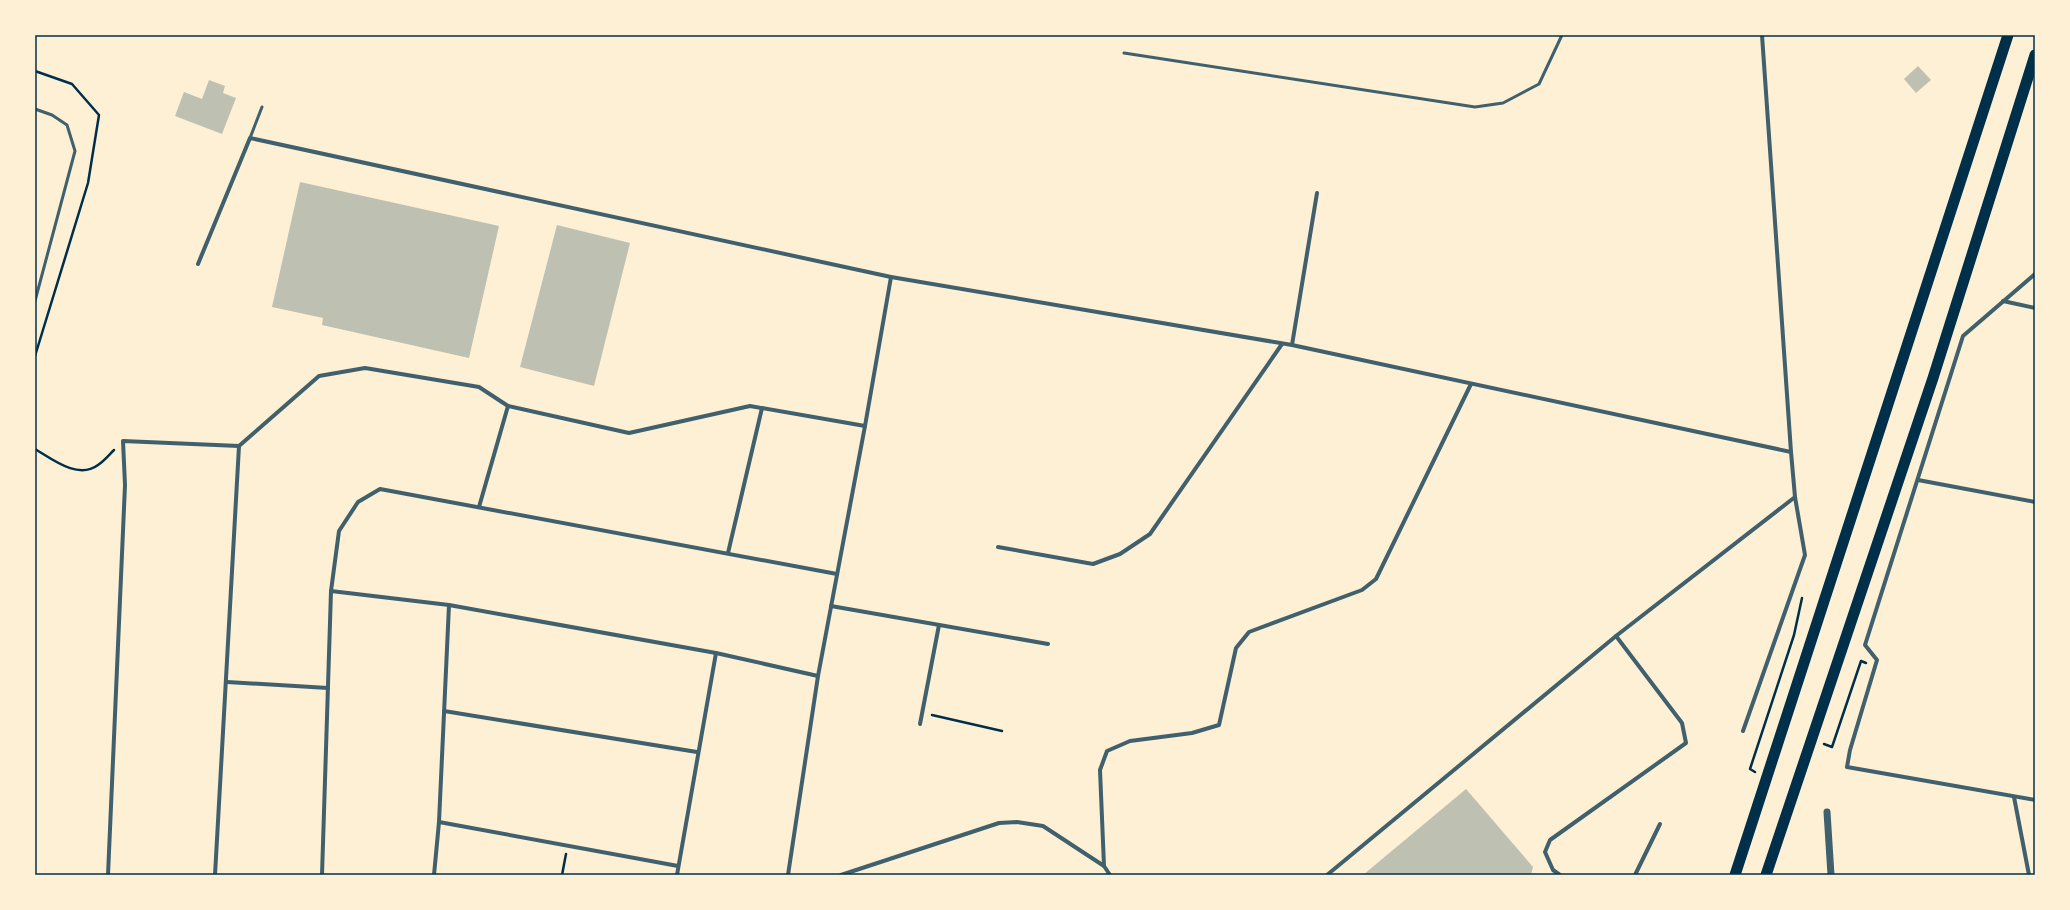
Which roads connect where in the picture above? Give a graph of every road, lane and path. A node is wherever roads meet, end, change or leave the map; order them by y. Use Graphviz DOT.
graph roads {
  1 [pos="1562,35"];
  2 [pos="1762,35"];
  3 [pos="2008,35"];
  4 [pos="1124,53"];
  5 [pos="2035,55"];
  6 [pos="262,106"];
  7 [pos="35,109"];
  8 [pos="250,138"];
  9 [pos="1317,193"];
  10 [pos="198,264"];
  11 [pos="2035,274"];
  12 [pos="891,277"];
  13 [pos="35,301"];
  14 [pos="2003,302"];
  15 [pos="2035,308"];
  16 [pos="1282,344"];
  17 [pos="1292,346"];
  18 [pos="1471,384"];
  19 [pos="508,406"];
  20 [pos="762,408"];
  21 [pos="866,426"];
  22 [pos="123,441"];
  23 [pos="239,446"];
  24 [pos="35,449"];
  25 [pos="1791,452"];
  26 [pos="1918,480"];
  27 [pos="1795,497"];
  28 [pos="2035,502"];
  29 [pos="479,506"];
  30 [pos="998,547"];
  31 [pos="728,553"];
  32 [pos="838,574"];
  33 [pos="331,591"];
  34 [pos="1802,593"];
  35 [pos="449,605"];
  36 [pos="831,606"];
  37 [pos="939,625"];
  38 [pos="1616,636"];
  39 [pos="1048,644"];
  40 [pos="716,653"];
  41 [pos="1865,670"];
  42 [pos="818,676"];
  43 [pos="227,682"];
  44 [pos="328,688"];
  45 [pos="444,711"];
  46 [pos="922,713"];
  47 [pos="920,724"];
  48 [pos="1002,731"];
  49 [pos="1743,731"];
  50 [pos="1831,746"];
  51 [pos="697,752"];
  52 [pos="1759,765"];
  53 [pos="2014,796"];
  54 [pos="2035,800"];
  55 [pos="1827,812"];
  56 [pos="439,822"];
  57 [pos="1660,824"];
  58 [pos="568,846"];
  59 [pos="678,866"];
  60 [pos="1104,866"];
  61 [pos="108,875"];
  62 [pos="215,875"];
  63 [pos="322,875"];
  64 [pos="434,875"];
  65 [pos="562,875"];
  66 [pos="677,875"];
  67 [pos="788,875"];
  68 [pos="841,875"];
  69 [pos="1110,875"];
  70 [pos="1327,875"];
  71 [pos="1560,875"];
  72 [pos="1636,875"];
  73 [pos="1735,875"];
  74 [pos="1766,875"];
  75 [pos="1831,875"];
  76 [pos="2029,875"];
  1 -- 4 [label="lane"];
  2 -- 25 [label="street"];
  3 -- 73 [label="highway"];
  5 -- 74 [label="highway"];
  6 -- 8 [label="lane"];
  7 -- 13 [label="lane"];
  8 -- 10 [label="street"];
  8 -- 12 [label="street"];
  9 -- 17 [label="street"];
  11 -- 14 [label="street"];
  12 -- 16 [label="street"];
  12 -- 21 [label="street"];
  14 -- 15 [label="street"];
  14 -- 26 [label="street"];
  16 -- 17 [label="street"];
  16 -- 30 [label="street"];
  17 -- 18 [label="street"];
  18 -- 25 [label="street"];
  18 -- 60 [label="street"];
  19 -- 20 [label="street"];
  19 -- 23 [label="street"];
  19 -- 29 [label="street"];
  20 -- 21 [label="street"];
  20 -- 31 [label="street"];
  21 -- 32 [label="street"];
  22 -- 23 [label="street"];
  22 -- 24 [label="path"];
  22 -- 61 [label="street"];
  23 -- 43 [label="street"];
  25 -- 27 [label="street"];
  26 -- 28 [label="street"];
  26 -- 53 [label="street"];
  27 -- 38 [label="street"];
  27 -- 49 [label="street"];
  29 -- 31 [label="street"];
  29 -- 33 [label="street"];
  31 -- 32 [label="street"];
  32 -- 36 [label="street"];
  33 -- 35 [label="street"];
  33 -- 44 [label="street"];
  34 -- 52 [label="path"];
  35 -- 40 [label="street"];
  35 -- 45 [label="street"];
  36 -- 37 [label="street"];
  36 -- 42 [label="street"];
  37 -- 39 [label="street"];
  37 -- 46 [label="street"];
  38 -- 70 [label="street"];
  38 -- 71 [label="street"];
  40 -- 42 [label="street"];
  40 -- 51 [label="street"];
  41 -- 50 [label="path"];
  42 -- 67 [label="street"];
  43 -- 44 [label="street"];
  43 -- 62 [label="street"];
  44 -- 63 [label="street"];
  45 -- 51 [label="street"];
  45 -- 56 [label="street"];
  46 -- 47 [label="street"];
  46 -- 48 [label="path"];
  51 -- 59 [label="street"];
  53 -- 54 [label="street"];
  53 -- 76 [label="street"];
  55 -- 75 [label="street"];
  56 -- 58 [label="street"];
  56 -- 64 [label="street"];
  57 -- 72 [label="street"];
  58 -- 59 [label="street"];
  58 -- 65 [label="path"];
  59 -- 66 [label="street"];
  60 -- 68 [label="street"];
  60 -- 69 [label="street"];
}
